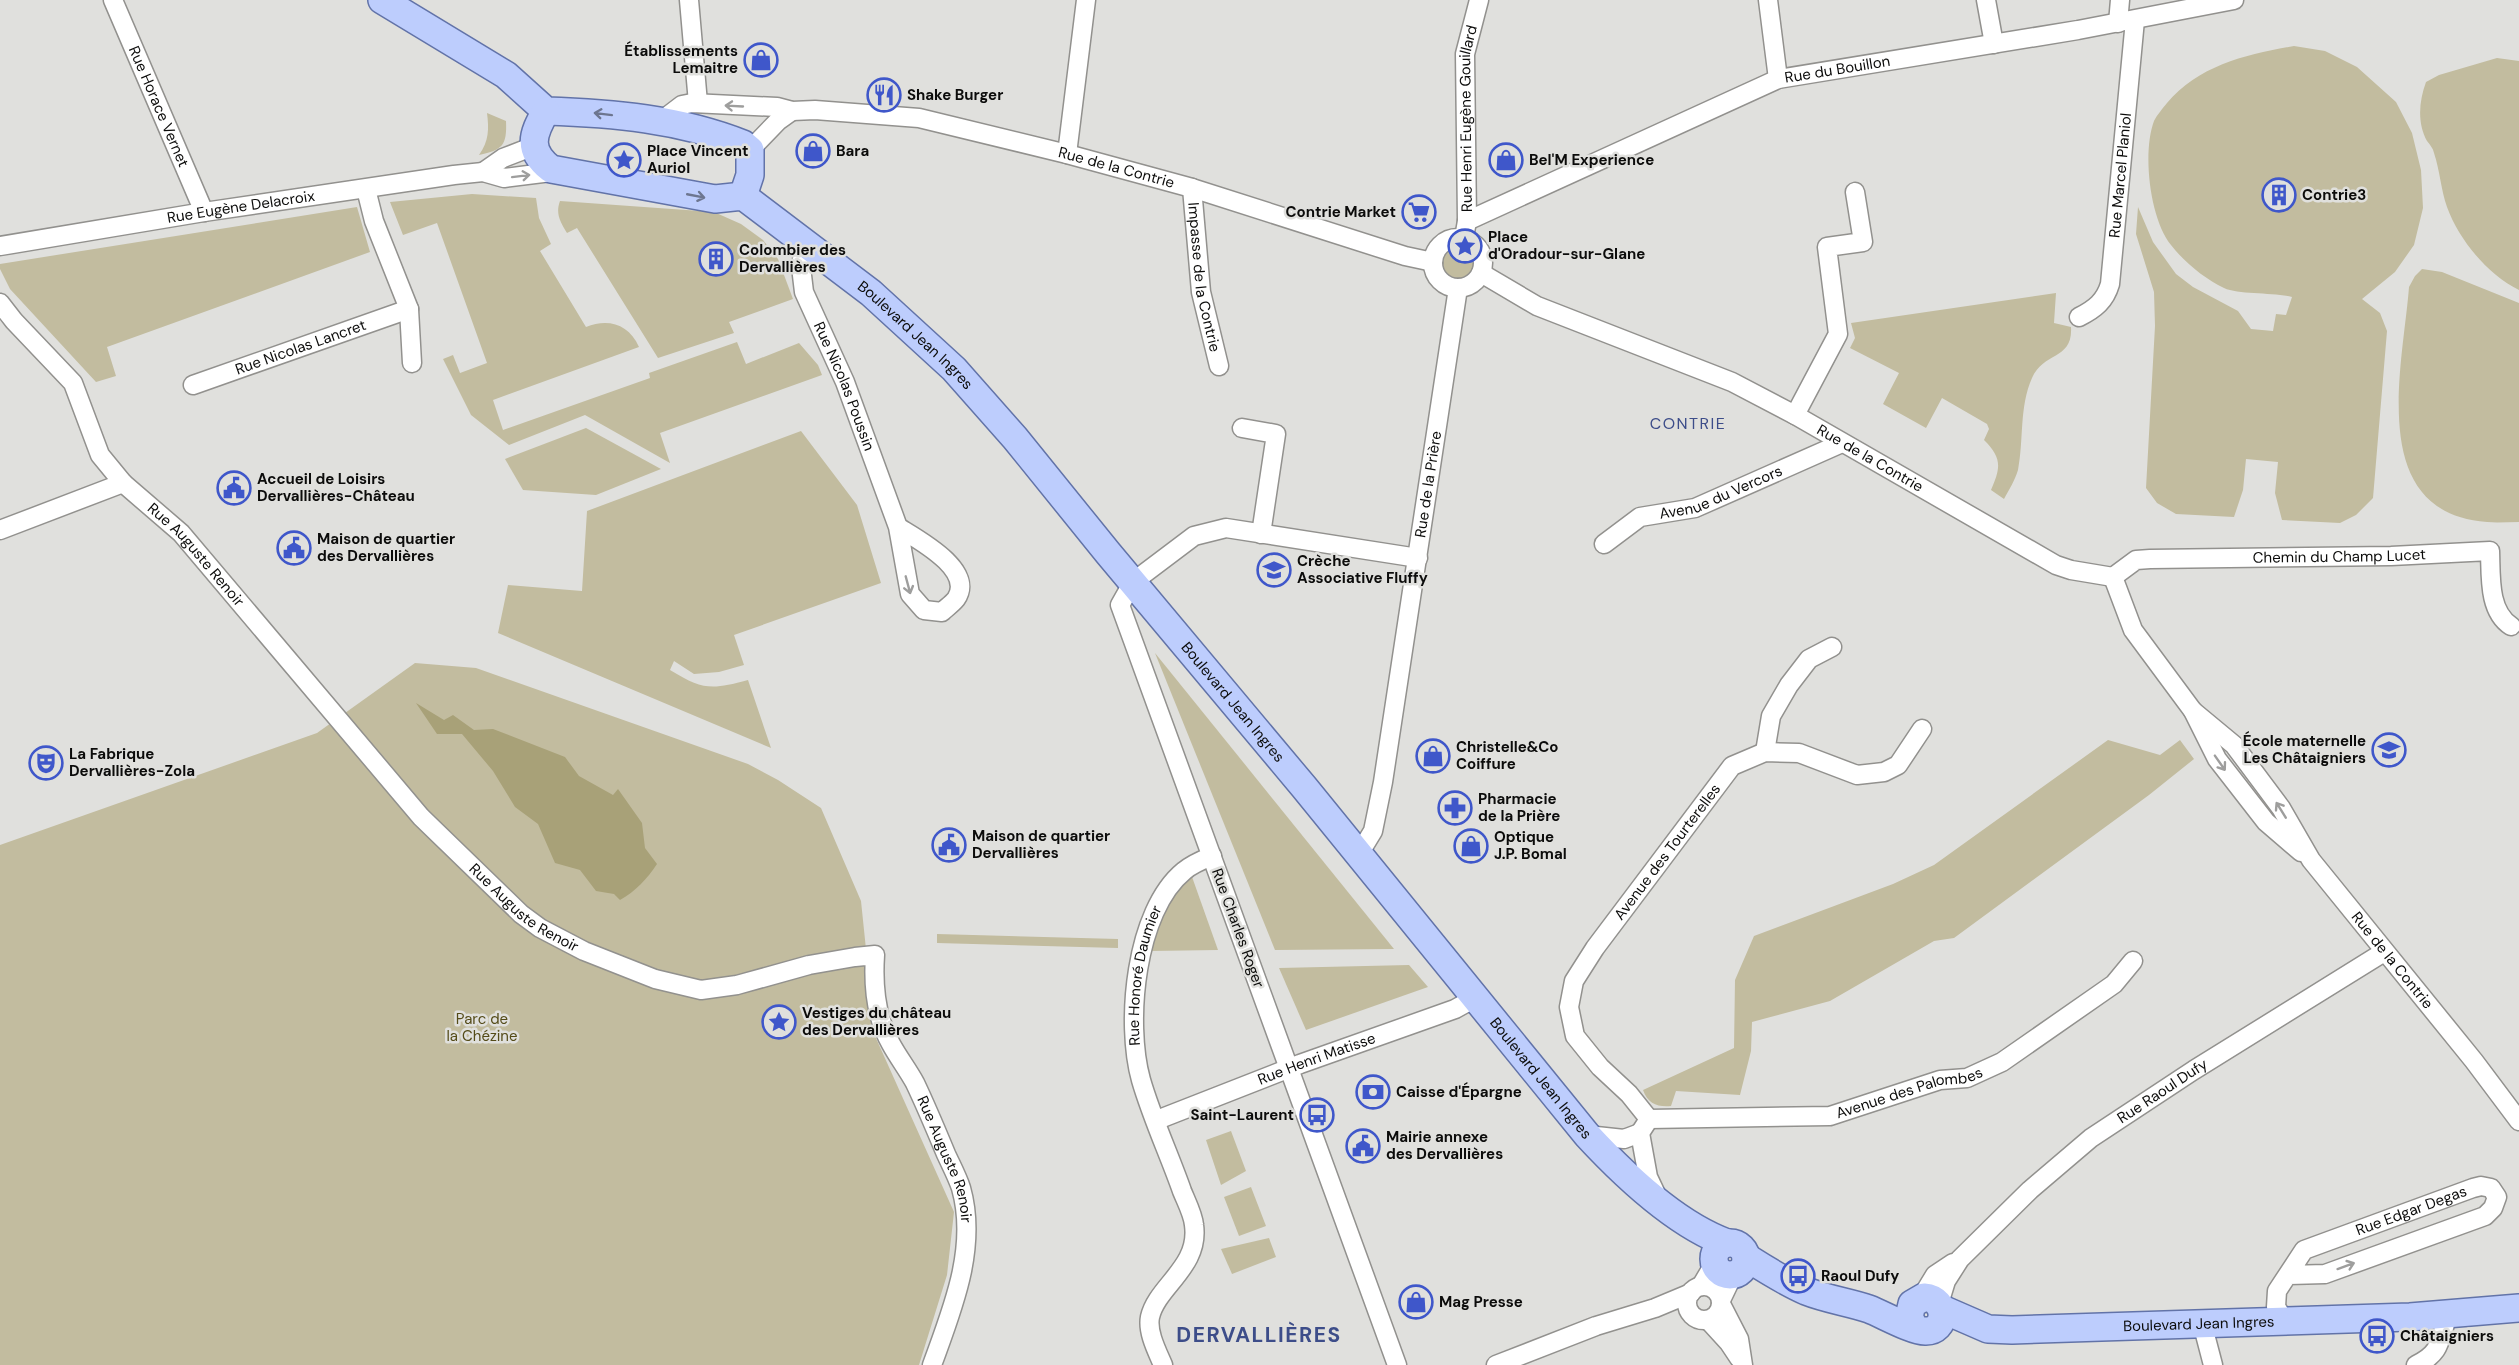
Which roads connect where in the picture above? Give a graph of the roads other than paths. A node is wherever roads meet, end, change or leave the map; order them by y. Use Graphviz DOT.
graph roads {
  1 [pos="113,0"];
  2 [pos="382,0"];
  3 [pos="688,0"];
  4 [pos="1086,0"];
  5 [pos="1479,0"];
  6 [pos="1768,0"];
  7 [pos="1986,0"];
  8 [pos="2120,0"];
  9 [pos="2234,0"];
  10 [pos="2127,21"];
  11 [pos="1995,44"];
  12 [pos="1778,79"];
  13 [pos="698,95"];
  14 [pos="546,111"];
  15 [pos="792,111"];
  16 [pos="661,121"];
  17 [pos="534,146"];
  18 [pos="750,150"];
  19 [pos="1067,154"];
  20 [pos="559,171"];
  21 [pos="483,172"];
  22 [pos="1192,188"];
  23 [pos="366,189"];
  24 [pos="1855,192"];
  25 [pos="743,196"];
  26 [pos="204,212"];
  27 [pos="1466,230"];
  28 [pos="804,243"];
  29 [pos="0,246"];
  30 [pos="1432,262"];
  31 [pos="1481,273"];
  32 [pos="1458,288"];
  33 [pos="0,303"];
  34 [pos="409,309"];
  35 [pos="2079,317"];
  36 [pos="412,363"];
  37 [pos="1219,366"];
  38 [pos="193,385"];
  39 [pos="1795,416"];
  40 [pos="1242,428"];
  41 [pos="1842,443"];
  42 [pos="123,483"];
  43 [pos="898,527"];
  44 [pos="0,530"];
  45 [pos="1261,534"];
  46 [pos="1604,544"];
  47 [pos="1418,558"];
  48 [pos="2113,577"];
  49 [pos="1133,582"];
  50 [pos="2511,626"];
  51 [pos="1832,647"];
  52 [pos="1922,729"];
  53 [pos="1765,752"];
  54 [pos="1359,854"];
  55 [pos="1212,856"];
  56 [pos="2384,952"];
  57 [pos="2133,961"];
  58 [pos="1475,998"];
  59 [pos="2474,1061"];
  60 [pos="1289,1068"];
  61 [pos="2519,1104"];
  62 [pos="1156,1120"];
  63 [pos="2519,1121"];
  64 [pos="1644,1126"];
  65 [pos="1587,1135"];
  66 [pos="1669,1209"];
  67 [pos="1720,1269"];
  68 [pos="2289,1275"];
  69 [pos="1721,1302"];
  70 [pos="1655,1308"];
  71 [pos="2519,1308"];
  72 [pos="1689,1311"];
  73 [pos="1927,1311"];
  74 [pos="2409,1317"];
  75 [pos="1708,1320"];
  76 [pos="2285,1321"];
  77 [pos="2446,1321"];
  78 [pos="2519,1322"];
  79 [pos="2202,1323"];
  80 [pos="2417,1364"];
  81 [pos="932,1365"];
  82 [pos="1163,1365"];
  83 [pos="1397,1365"];
  84 [pos="1496,1365"];
  85 [pos="1743,1365"];
  86 [pos="2213,1365"];
  1 -- 26 [label="street, Rue Horace Vernet"];
  2 -- 14 [label="main road"];
  3 -- 13 [label="street"];
  4 -- 19 [label="street"];
  5 -- 27 [label="street, Rue Henri Eugène Gouillard"];
  6 -- 12 [label="street"];
  7 -- 11 [label="street"];
  8 -- 10 [label="street, Rue Marcel Planiol"];
  9 -- 10 [label="street, Rue du Bouillon"];
  10 -- 11 [label="street, Rue du Bouillon"];
  10 -- 35 [label="street, Rue Marcel Planiol"];
  11 -- 12 [label="street, Rue du Bouillon"];
  12 -- 27 [label="street, Rue du Bouillon"];
  15 -- 13 [label="street, one-way"];
  13 -- 16 [label="street"];
  16 -- 14 [label="main road, one-way"];
  14 -- 17 [label="main road"];
  15 -- 18 [label="street"];
  15 -- 19 [label="street, Rue de la Contrie"];
  16 -- 18 [label="main road"];
  17 -- 20 [label="main road"];
  17 -- 21 [label="street"];
  18 -- 25 [label="main road"];
  19 -- 22 [label="street, Rue de la Contrie"];
  21 -- 20 [label="street, one-way"];
  20 -- 25 [label="main road, one-way"];
  21 -- 23 [label="street, Rue Eugène Delacroix"];
  22 -- 30 [label="street, Rue de la Contrie"];
  22 -- 37 [label="street, Impasse de la Contrie"];
  23 -- 26 [label="street, Rue Eugène Delacroix"];
  23 -- 34 [label="street"];
  24 -- 39 [label="street"];
  25 -- 28 [label="main road, Boulevard Jean Ingres"];
  26 -- 29 [label="street, Rue Eugène Delacroix"];
  27 -- 30 [label="street"];
  27 -- 31 [label="street"];
  28 -- 43 [label="street, Rue Nicolas Poussin"];
  28 -- 49 [label="main road, Boulevard Jean Ingres"];
  30 -- 32 [label="street"];
  31 -- 32 [label="street"];
  31 -- 39 [label="street, Rue de la Contrie"];
  32 -- 47 [label="street, Rue de la Prière"];
  33 -- 42 [label="street, Rue Auguste Renoir"];
  34 -- 36 [label="street"];
  34 -- 38 [label="street, Rue Nicolas Lancret"];
  39 -- 41 [label="street, Rue de la Contrie"];
  40 -- 45 [label="street"];
  41 -- 46 [label="street, Avenue du Vercors"];
  41 -- 48 [label="street, Rue de la Contrie"];
  42 -- 44 [label="street"];
  42 -- 81 [label="street, Rue Auguste Renoir"];
  43 -- 43 [label="street, Rue Nicolas Poussin, one-way"];
  45 -- 47 [label="street"];
  45 -- 49 [label="street"];
  47 -- 54 [label="street, Rue de la Prière"];
  48 -- 50 [label="street, Chemin du Champ Lucet"];
  48 -- 56 [label="street, Rue de la Contrie"];
  49 -- 54 [label="main road, Boulevard Jean Ingres"];
  49 -- 55 [label="street, Rue Charles Roger"];
  51 -- 53 [label="street"];
  52 -- 53 [label="street, Avenue des Tourterelles"];
  53 -- 64 [label="street, Avenue des Tourterelles"];
  54 -- 58 [label="main road, Boulevard Jean Ingres"];
  55 -- 60 [label="street, Rue Charles Roger"];
  55 -- 62 [label="street, Rue Honoré Daumier"];
  56 -- 59 [label="street, Rue de la Contrie"];
  56 -- 73 [label="street, Rue Raoul Dufy"];
  57 -- 64 [label="street, Avenue des Palombes"];
  58 -- 60 [label="street, Rue Henri Matisse"];
  58 -- 65 [label="main road, Boulevard Jean Ingres"];
  59 -- 61 [label="street, Rue de la Contrie"];
  59 -- 63 [label="street, Rue de la Contrie"];
  60 -- 62 [label="street, Rue Henri Matisse"];
  60 -- 83 [label="street, Rue Charles Roger"];
  62 -- 82 [label="street, Rue Honoré Daumier"];
  64 -- 65 [label="street, Avenue des Palombes"];
  64 -- 66 [label="street"];
  65 -- 66 [label="main road, Boulevard Jean Ingres"];
  66 -- 67 [label="main road, Boulevard Jean Ingres"];
  67 -- 69 [label="street"];
  67 -- 70 [label="street"];
  67 -- 72 [label="street"];
  67 -- 73 [label="main road, Boulevard Jean Ingres"];
  68 -- 68 [label="street, Rue Edgar Degas, one-way"];
  68 -- 76 [label="street, Rue Edgar Degas"];
  69 -- 75 [label="street"];
  69 -- 85 [label="street"];
  70 -- 72 [label="street"];
  70 -- 84 [label="street"];
  71 -- 74 [label="main road, Boulevard Jean Ingres"];
  72 -- 75 [label="street"];
  73 -- 79 [label="main road, Boulevard Jean Ingres"];
  74 -- 76 [label="main road, Boulevard Jean Ingres"];
  74 -- 77 [label="main road, Boulevard Jean Ingres"];
  75 -- 85 [label="street"];
  76 -- 79 [label="main road, Boulevard Jean Ingres"];
  77 -- 78 [label="main road, Boulevard Jean Ingres"];
  77 -- 80 [label="street"];
  79 -- 86 [label="street"];
}
